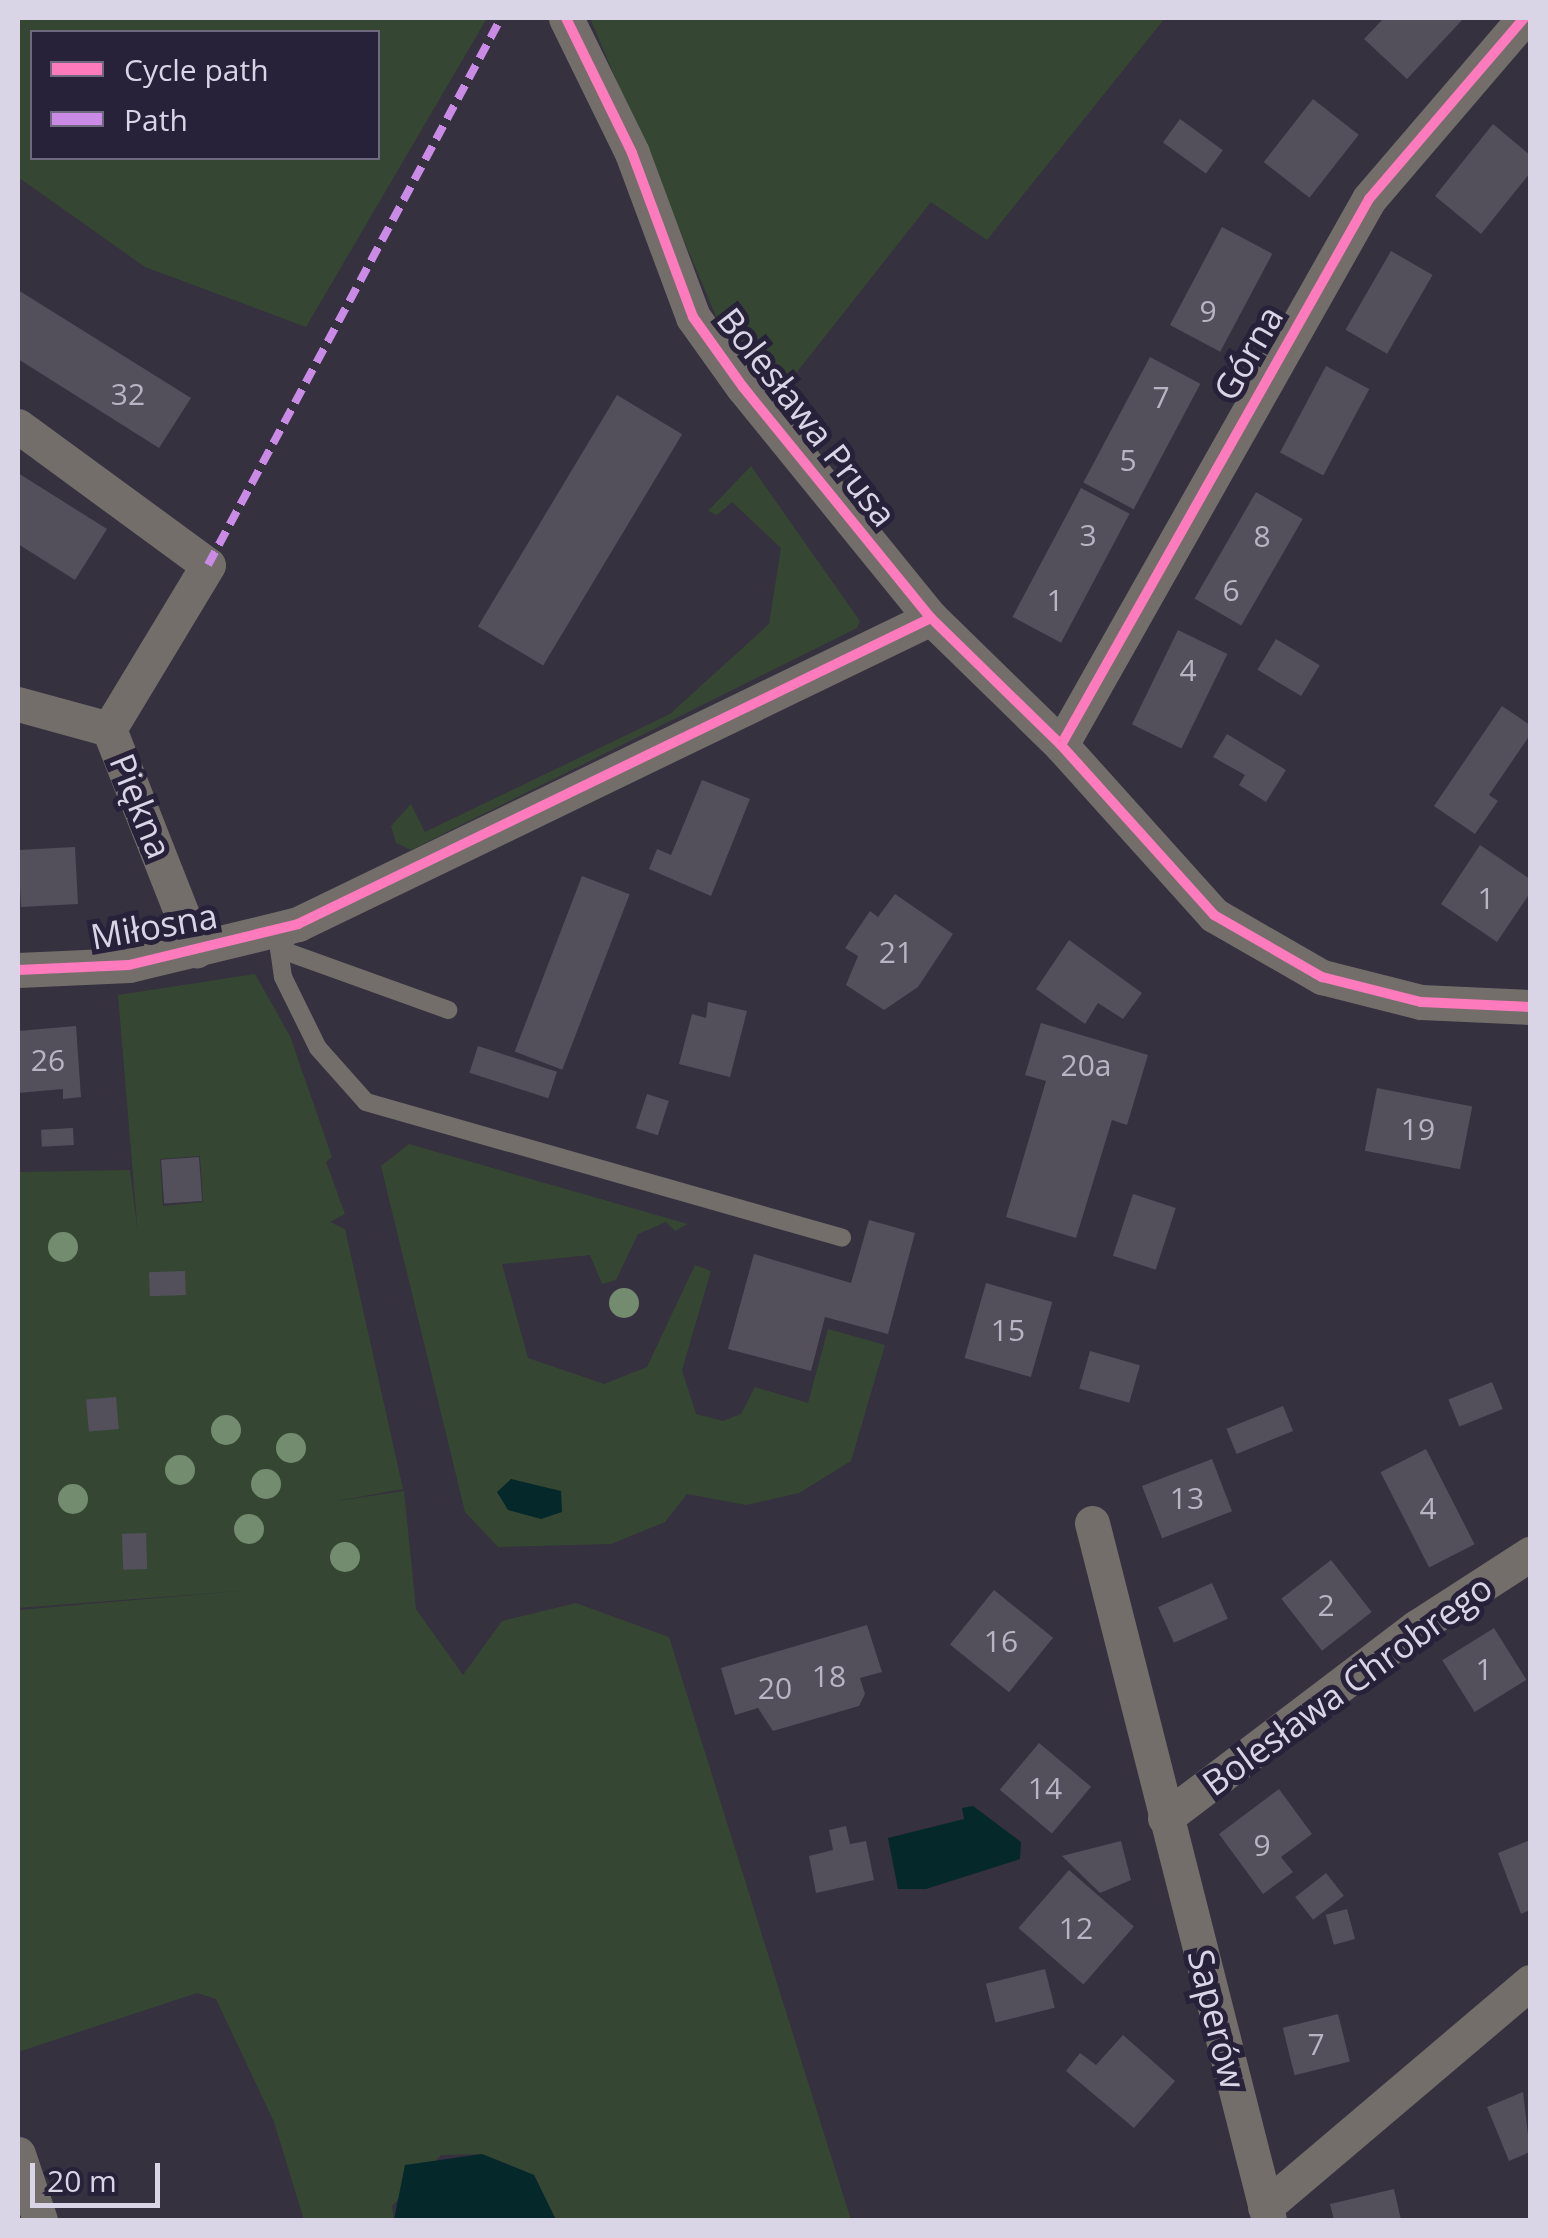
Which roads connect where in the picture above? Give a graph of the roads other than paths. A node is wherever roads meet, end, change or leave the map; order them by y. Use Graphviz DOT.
graph roads {
  1 [pos="566,18"];
  2 [pos="1524,18"];
  3 [pos="18,426"];
  4 [pos="931,618"];
  5 [pos="18,704"];
  6 [pos="109,729"];
  7 [pos="1061,745"];
  8 [pos="289,936"];
  9 [pos="196,950"];
  10 [pos="18,970"];
  11 [pos="1530,1007"];
  12 [pos="448,1010"];
  13 [pos="842,1238"];
  14 [pos="1092,1523"];
  15 [pos="1530,1554"];
  16 [pos="1166,1818"];
  17 [pos="1530,1982"];
  18 [pos="18,2154"];
  19 [pos="1267,2214"];
  20 [pos="40,2220"];
  1 -- 4 [label="street, Bolesława Prusa"];
  2 -- 7 [label="street, Górna"];
  3 -- 6 [label="street, Piękna"];
  4 -- 7 [label="street, Bolesława Prusa"];
  4 -- 8 [label="street"];
  5 -- 6 [label="street"];
  6 -- 9 [label="street, Piękna"];
  7 -- 11 [label="street, Bolesława Prusa"];
  8 -- 9 [label="street, Miłosna"];
  8 -- 12 [label="lane"];
  8 -- 13 [label="lane"];
  9 -- 10 [label="street, Miłosna"];
  14 -- 16 [label="street, Saperów"];
  15 -- 16 [label="street, Bolesława Chrobrego"];
  16 -- 19 [label="street, Saperów"];
  17 -- 19 [label="street"];
  18 -- 20 [label="street"];
}
